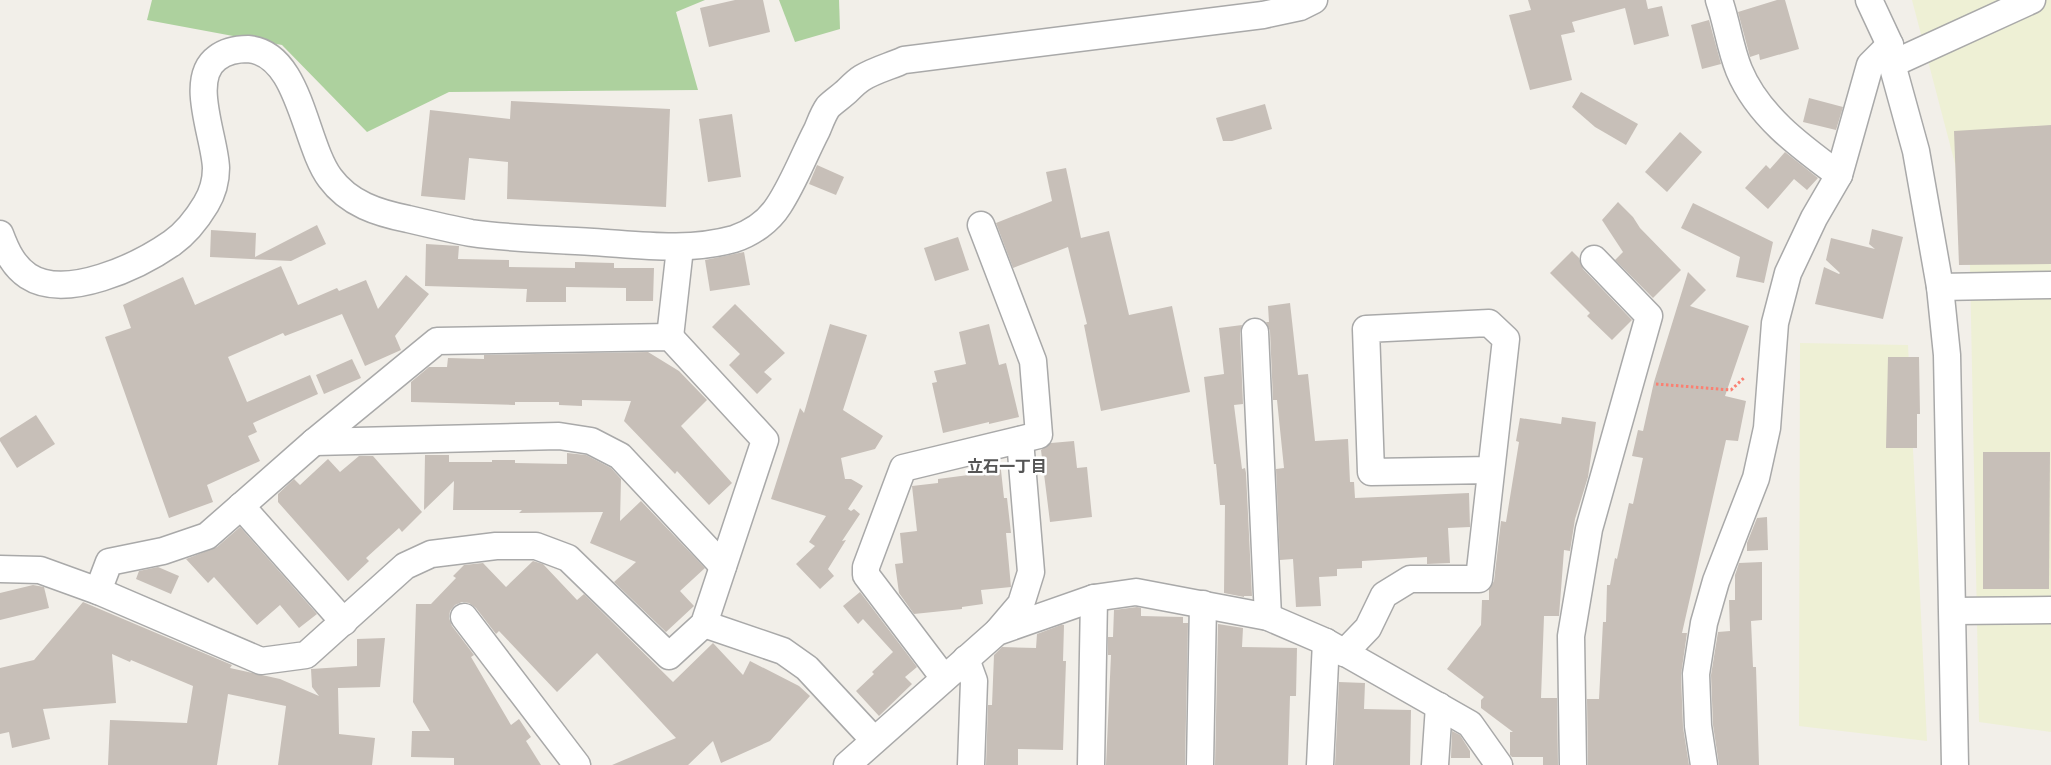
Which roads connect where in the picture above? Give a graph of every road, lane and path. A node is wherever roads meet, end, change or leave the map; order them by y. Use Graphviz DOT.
graph roads {
  1 [pos="1314,0"];
  2 [pos="1719,0"];
  3 [pos="1869,0"];
  4 [pos="2032,0"];
  5 [pos="1891,54"];
  6 [pos="1839,175"];
  7 [pos="981,226"];
  8 [pos="0,234"];
  9 [pos="680,248"];
  10 [pos="1594,259"];
  11 [pos="2051,285"];
  12 [pos="1940,288"];
  13 [pos="1255,332"];
  14 [pos="670,337"];
  15 [pos="1771,356"];
  16 [pos="1631,382"];
  17 [pos="1020,440"];
  18 [pos="314,442"];
  19 [pos="1491,470"];
  20 [pos="241,506"];
  21 [pos="723,566"];
  22 [pos="0,569"];
  23 [pos="98,591"];
  24 [pos="1094,598"];
  25 [pos="1203,604"];
  26 [pos="2051,610"];
  27 [pos="1953,611"];
  28 [pos="464,617"];
  29 [pos="1268,617"];
  30 [pos="344,622"];
  31 [pos="704,624"];
  32 [pos="997,632"];
  33 [pos="1335,648"];
  34 [pos="966,659"];
  35 [pos="944,678"];
  36 [pos="1439,706"];
  37 [pos="874,740"];
  38 [pos="577,765"];
  39 [pos="847,765"];
  40 [pos="972,765"];
  41 [pos="1091,765"];
  42 [pos="1200,765"];
  43 [pos="1320,765"];
  44 [pos="1435,765"];
  45 [pos="1500,765"];
  46 [pos="1573,765"];
  47 [pos="1704,765"];
  48 [pos="1955,765"];
  1 -- 9 [label="street"];
  2 -- 6 [label="street"];
  3 -- 5 [label="street"];
  4 -- 5 [label="street"];
  5 -- 6 [label="street"];
  5 -- 12 [label="street"];
  6 -- 15 [label="street"];
  7 -- 17 [label="street"];
  8 -- 9 [label="street"];
  9 -- 14 [label="street"];
  10 -- 16 [label="street"];
  11 -- 12 [label="street"];
  12 -- 27 [label="street"];
  13 -- 29 [label="street"];
  14 -- 18 [label="street"];
  14 -- 21 [label="street"];
  15 -- 16 [label="path"];
  15 -- 47 [label="street"];
  16 -- 46 [label="street"];
  17 -- 32 [label="street"];
  17 -- 35 [label="street"];
  18 -- 20 [label="street"];
  18 -- 21 [label="street"];
  19 -- 19 [label="street"];
  19 -- 33 [label="street"];
  20 -- 23 [label="street"];
  20 -- 30 [label="street"];
  21 -- 31 [label="street"];
  22 -- 23 [label="street"];
  23 -- 30 [label="street"];
  24 -- 25 [label="street"];
  24 -- 32 [label="street"];
  24 -- 41 [label="street"];
  25 -- 29 [label="street"];
  25 -- 42 [label="street"];
  26 -- 27 [label="street"];
  27 -- 48 [label="street"];
  28 -- 38 [label="street"];
  29 -- 33 [label="street"];
  30 -- 31 [label="street"];
  31 -- 37 [label="street"];
  32 -- 34 [label="street"];
  33 -- 36 [label="street"];
  33 -- 43 [label="street"];
  34 -- 35 [label="street"];
  34 -- 40 [label="street"];
  35 -- 37 [label="street"];
  36 -- 44 [label="street"];
  36 -- 45 [label="street"];
  37 -- 39 [label="street"];
}
